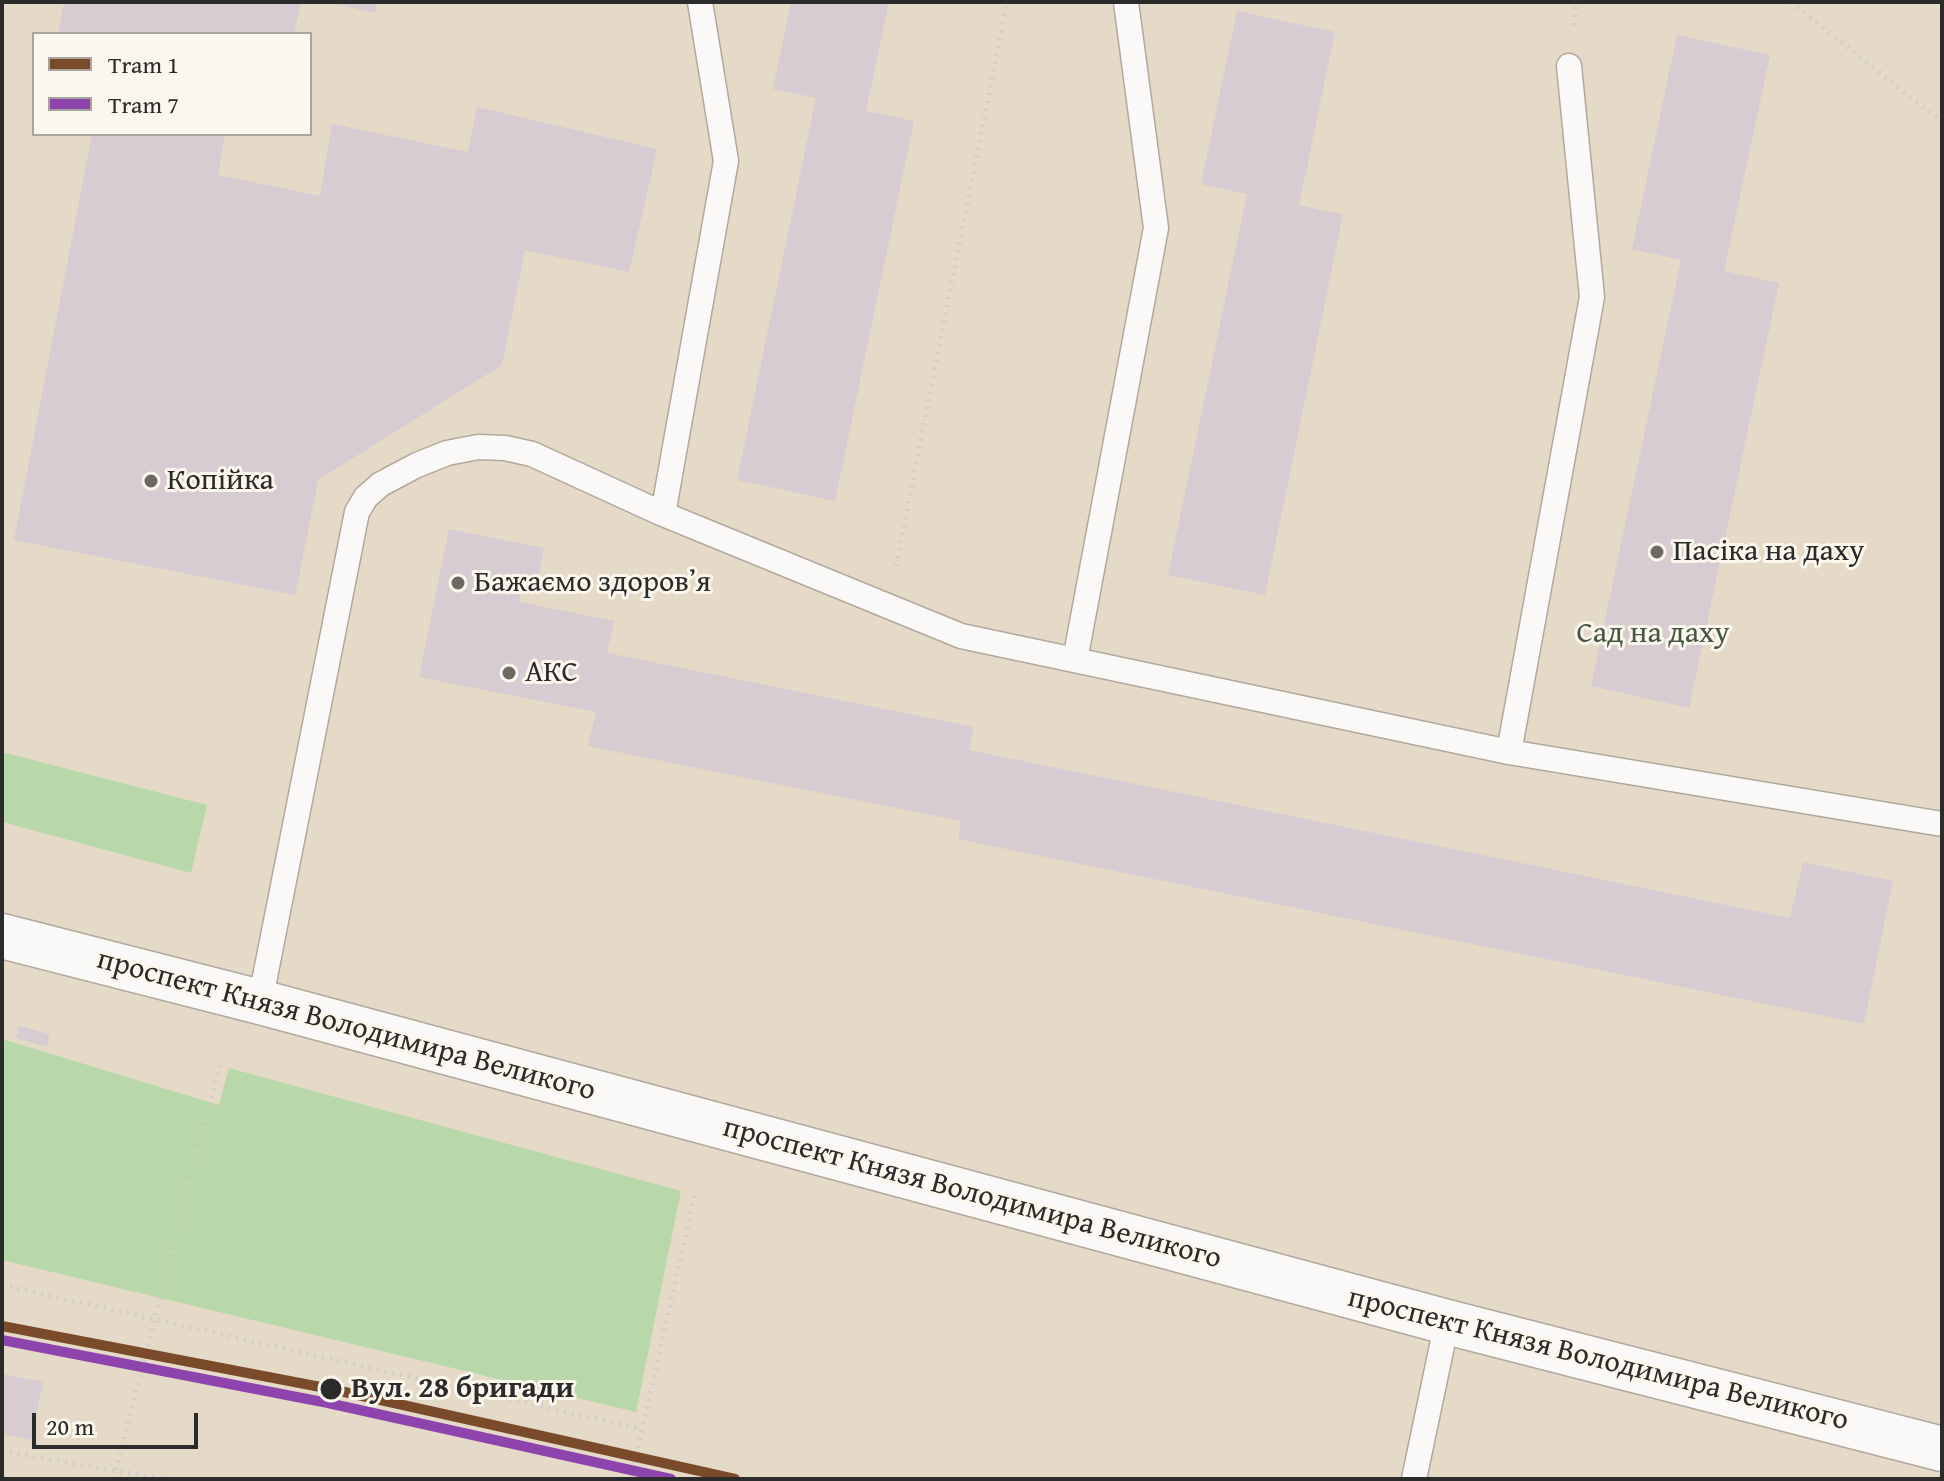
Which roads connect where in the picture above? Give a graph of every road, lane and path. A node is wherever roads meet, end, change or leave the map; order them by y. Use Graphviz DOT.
graph roads {
  1 [pos="700,2"];
  2 [pos="1007,2"];
  3 [pos="1126,2"];
  4 [pos="1791,2"];
  5 [pos="1569,66"];
  6 [pos="1942,122"];
  7 [pos="663,514"];
  8 [pos="888,606"];
  9 [pos="1075,660"];
  10 [pos="1509,752"];
  11 [pos="1942,824"];
  12 [pos="2,936"];
  13 [pos="260,1002"];
  14 [pos="220,1063"];
  15 [pos="696,1189"];
  16 [pos="2,1285"];
  17 [pos="155,1319"];
  18 [pos="1447,1322"];
  19 [pos="642,1429"];
  20 [pos="1942,1449"];
  21 [pos="2,1451"];
  22 [pos="116,1470"];
  23 [pos="164,1479"];
  24 [pos="631,1479"];
  25 [pos="1414,1479"];
  1 -- 7 [label="lane"];
  2 -- 8 [label="path"];
  3 -- 9 [label="lane"];
  4 -- 6 [label="path"];
  5 -- 10 [label="lane"];
  7 -- 8 [label="lane"];
  7 -- 13 [label="lane"];
  8 -- 9 [label="lane"];
  9 -- 10 [label="lane"];
  10 -- 11 [label="lane"];
  12 -- 13 [label="highway, проспект Князя Володимира Великого"];
  13 -- 18 [label="highway, проспект Князя Володимира Великого"];
  14 -- 17 [label="path"];
  15 -- 19 [label="path"];
  16 -- 17 [label="path"];
  17 -- 19 [label="path"];
  17 -- 22 [label="path"];
  18 -- 20 [label="highway, проспект Князя Володимира Великого"];
  18 -- 25 [label="lane"];
  19 -- 24 [label="path"];
  21 -- 22 [label="path"];
  22 -- 23 [label="path"];
}
